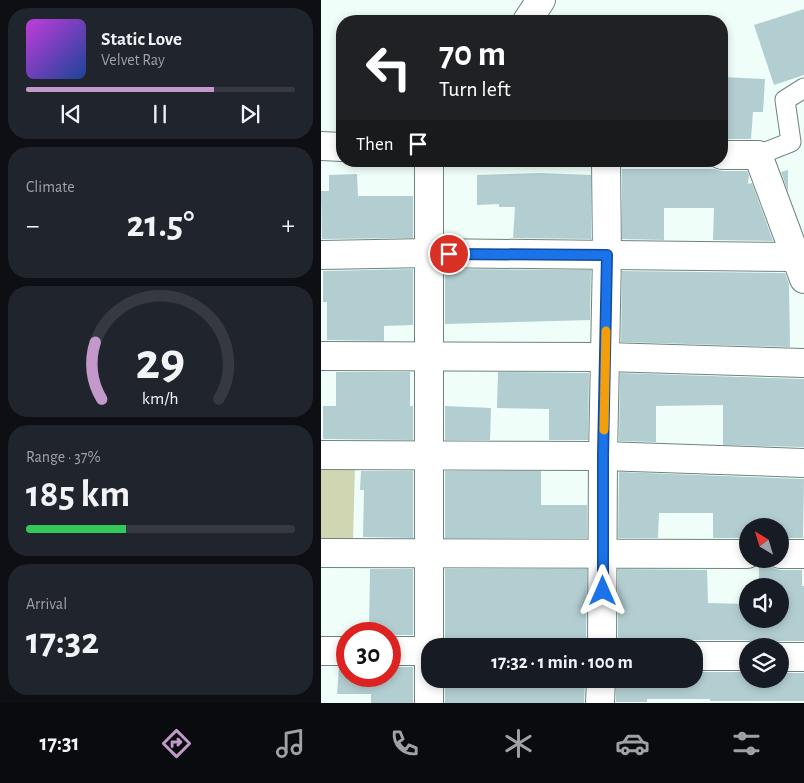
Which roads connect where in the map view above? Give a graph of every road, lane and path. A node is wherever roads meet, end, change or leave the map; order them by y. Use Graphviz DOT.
graph roads {
  1 [pos="541,0"];
  2 [pos="531,15"];
  3 [pos="804,88"];
  4 [pos="321,146"];
  5 [pos="336,147"];
  6 [pos="728,155"];
  7 [pos="758,155"];
  8 [pos="429,167"];
  9 [pos="606,167"];
  10 [pos="429,253"];
  11 [pos="321,254"];
  12 [pos="607,255"];
  13 [pos="800,268"];
  14 [pos="321,356"];
  15 [pos="429,357"];
  16 [pos="606,357"];
  17 [pos="804,363"];
  18 [pos="321,455"];
  19 [pos="429,456"];
  20 [pos="603,456"];
  21 [pos="804,463"];
  22 [pos="321,553"];
  23 [pos="429,553"];
  24 [pos="739,554"];
  25 [pos="789,554"];
  26 [pos="804,554"];
  27 [pos="603,555"];
  28 [pos="429,638"];
  29 [pos="602,638"];
  30 [pos="321,651"];
  31 [pos="336,651"];
  32 [pos="401,651"];
  33 [pos="421,651"];
  34 [pos="703,656"];
  35 [pos="739,656"];
  36 [pos="789,657"];
  37 [pos="804,657"];
  38 [pos="429,688"];
  39 [pos="601,688"];
  40 [pos="429,703"];
  41 [pos="600,703"];
  1 -- 2 [label="street"];
  3 -- 7 [label="lane"];
  4 -- 5 [label="street"];
  6 -- 7 [label="street"];
  7 -- 13 [label="street"];
  8 -- 10 [label="street"];
  9 -- 12 [label="street"];
  10 -- 11 [label="street"];
  10 -- 12 [label="street"];
  10 -- 15 [label="street"];
  12 -- 13 [label="street"];
  12 -- 16 [label="street"];
  14 -- 15 [label="street"];
  15 -- 16 [label="street"];
  15 -- 19 [label="street"];
  16 -- 17 [label="street"];
  16 -- 20 [label="street"];
  18 -- 19 [label="street"];
  19 -- 20 [label="street"];
  19 -- 23 [label="street"];
  20 -- 21 [label="street"];
  20 -- 27 [label="street"];
  22 -- 23 [label="street"];
  23 -- 27 [label="street"];
  23 -- 28 [label="street"];
  24 -- 27 [label="street"];
  25 -- 26 [label="street"];
  27 -- 29 [label="street"];
  30 -- 31 [label="street"];
  32 -- 33 [label="street"];
  34 -- 35 [label="street"];
  36 -- 37 [label="street"];
  38 -- 40 [label="street"];
  39 -- 41 [label="street"];
}
